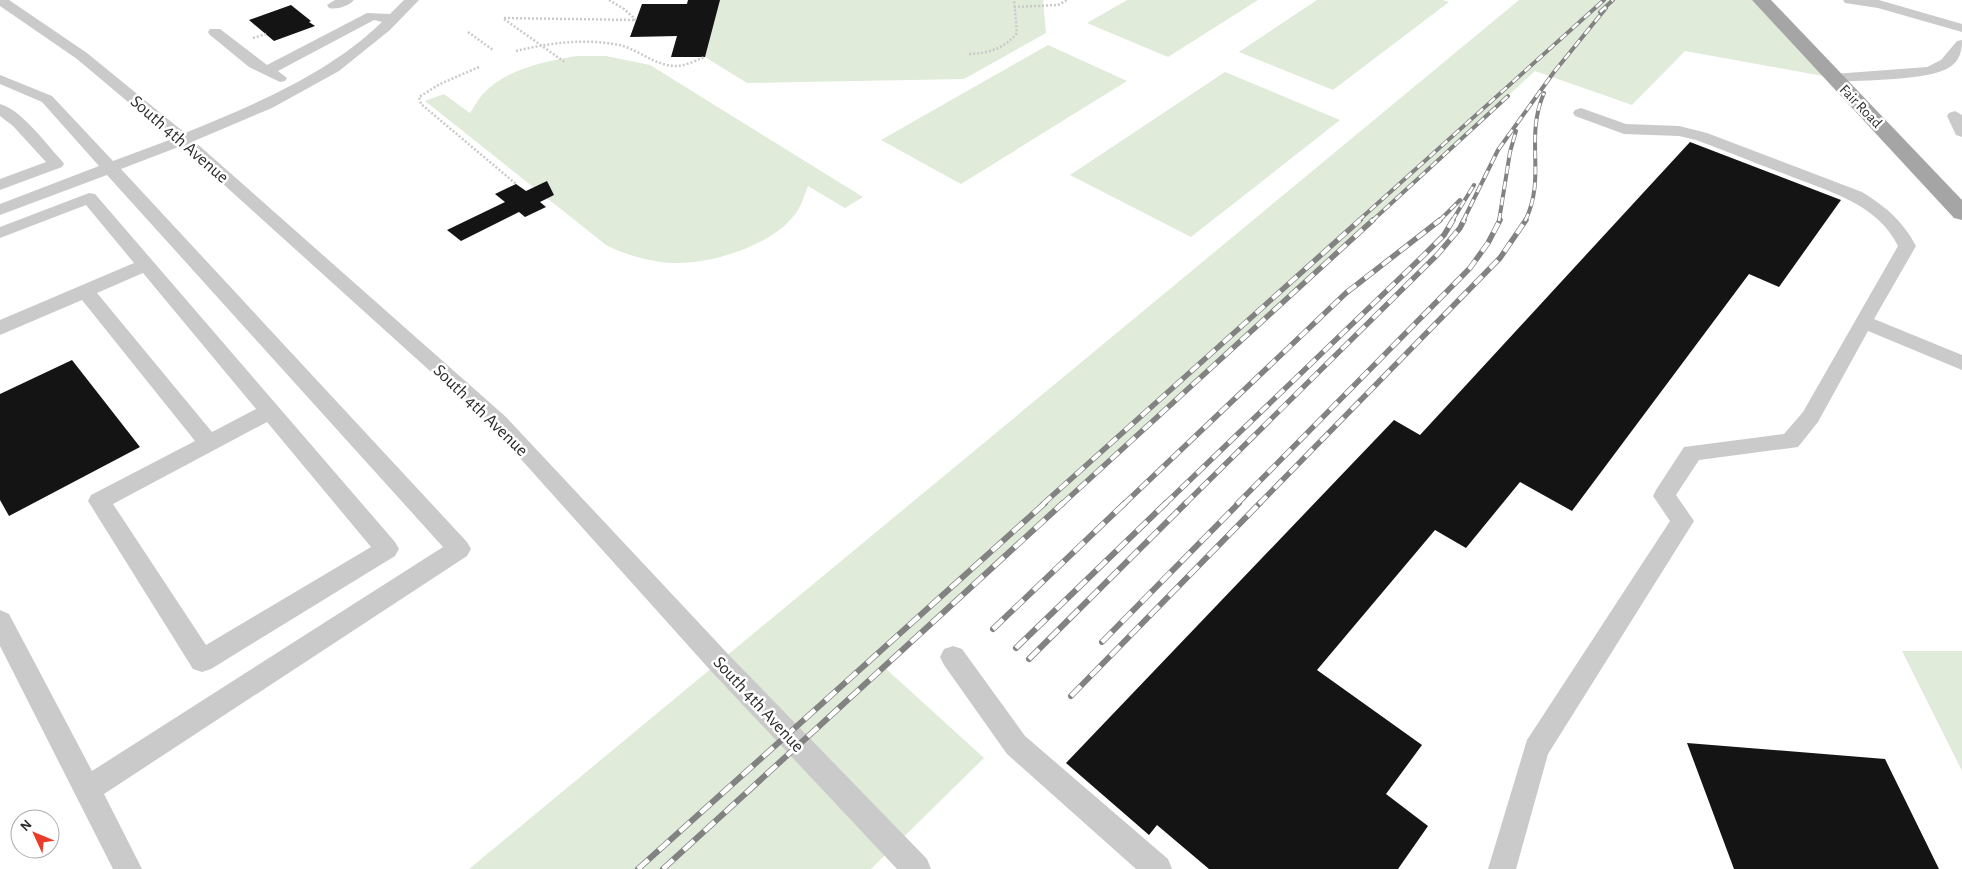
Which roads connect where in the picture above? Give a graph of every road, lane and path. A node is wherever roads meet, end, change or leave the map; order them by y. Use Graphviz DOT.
graph roads {
  1 [pos="0,0"];
  2 [pos="412,0"];
  3 [pos="609,0"];
  4 [pos="1014,0"];
  5 [pos="1067,0"];
  6 [pos="1761,0"];
  7 [pos="1850,0"];
  8 [pos="1868,1"];
  9 [pos="1014,7"];
  10 [pos="393,19"];
  11 [pos="1962,28"];
  12 [pos="215,32"];
  13 [pos="468,32"];
  14 [pos="266,34"];
  15 [pos="253,38"];
  16 [pos="542,44"];
  17 [pos="1962,44"];
  18 [pos="493,50"];
  19 [pos="516,51"];
  20 [pos="969,54"];
  21 [pos="705,57"];
  22 [pos="566,63"];
  23 [pos="479,67"];
  24 [pos="267,71"];
  25 [pos="0,78"];
  26 [pos="1834,78"];
  27 [pos="304,86"];
  28 [pos="0,109"];
  29 [pos="1580,113"];
  30 [pos="1955,116"];
  31 [pos="1962,132"];
  32 [pos="183,140"];
  33 [pos="108,167"];
  34 [pos="516,184"];
  35 [pos="0,185"];
  36 [pos="1958,205"];
  37 [pos="0,210"];
  38 [pos="0,233"];
  39 [pos="146,265"];
  40 [pos="85,290"];
  41 [pos="1863,322"];
  42 [pos="0,328"];
  43 [pos="1962,363"];
  44 [pos="270,411"];
  45 [pos="209,443"];
  46 [pos="0,621"];
  47 [pos="953,657"];
  48 [pos="87,790"];
  49 [pos="128,869"];
  50 [pos="917,869"];
  51 [pos="1158,869"];
  52 [pos="1502,869"];
  1 -- 32 [label="street, South 4th Avenue"];
  2 -- 10 [label="street"];
  3 -- 16 [label="path"];
  4 -- 9 [label="path"];
  5 -- 9 [label="path"];
  6 -- 26 [label="main road, Fair Road"];
  7 -- 8 [label="street"];
  8 -- 11 [label="street"];
  9 -- 20 [label="path"];
  10 -- 24 [label="street"];
  10 -- 27 [label="street"];
  12 -- 24 [label="street"];
  13 -- 18 [label="path"];
  14 -- 15 [label="path"];
  16 -- 19 [label="path"];
  16 -- 21 [label="path"];
  16 -- 22 [label="path"];
  17 -- 26 [label="street"];
  23 -- 34 [label="path"];
  24 -- 27 [label="street"];
  25 -- 33 [label="street"];
  26 -- 36 [label="main road, Fair Road"];
  27 -- 32 [label="street"];
  28 -- 35 [label="street"];
  29 -- 41 [label="street"];
  30 -- 31 [label="street"];
  32 -- 33 [label="street"];
  32 -- 50 [label="street, South 4th Avenue"];
  33 -- 37 [label="street"];
  33 -- 48 [label="street"];
  38 -- 39 [label="street"];
  39 -- 40 [label="street"];
  39 -- 44 [label="street"];
  40 -- 42 [label="street"];
  40 -- 45 [label="street"];
  41 -- 43 [label="street"];
  41 -- 52 [label="street"];
  44 -- 45 [label="street"];
  44 -- 45 [label="street"];
  46 -- 48 [label="street"];
  47 -- 51 [label="street"];
  48 -- 49 [label="street"];
}
